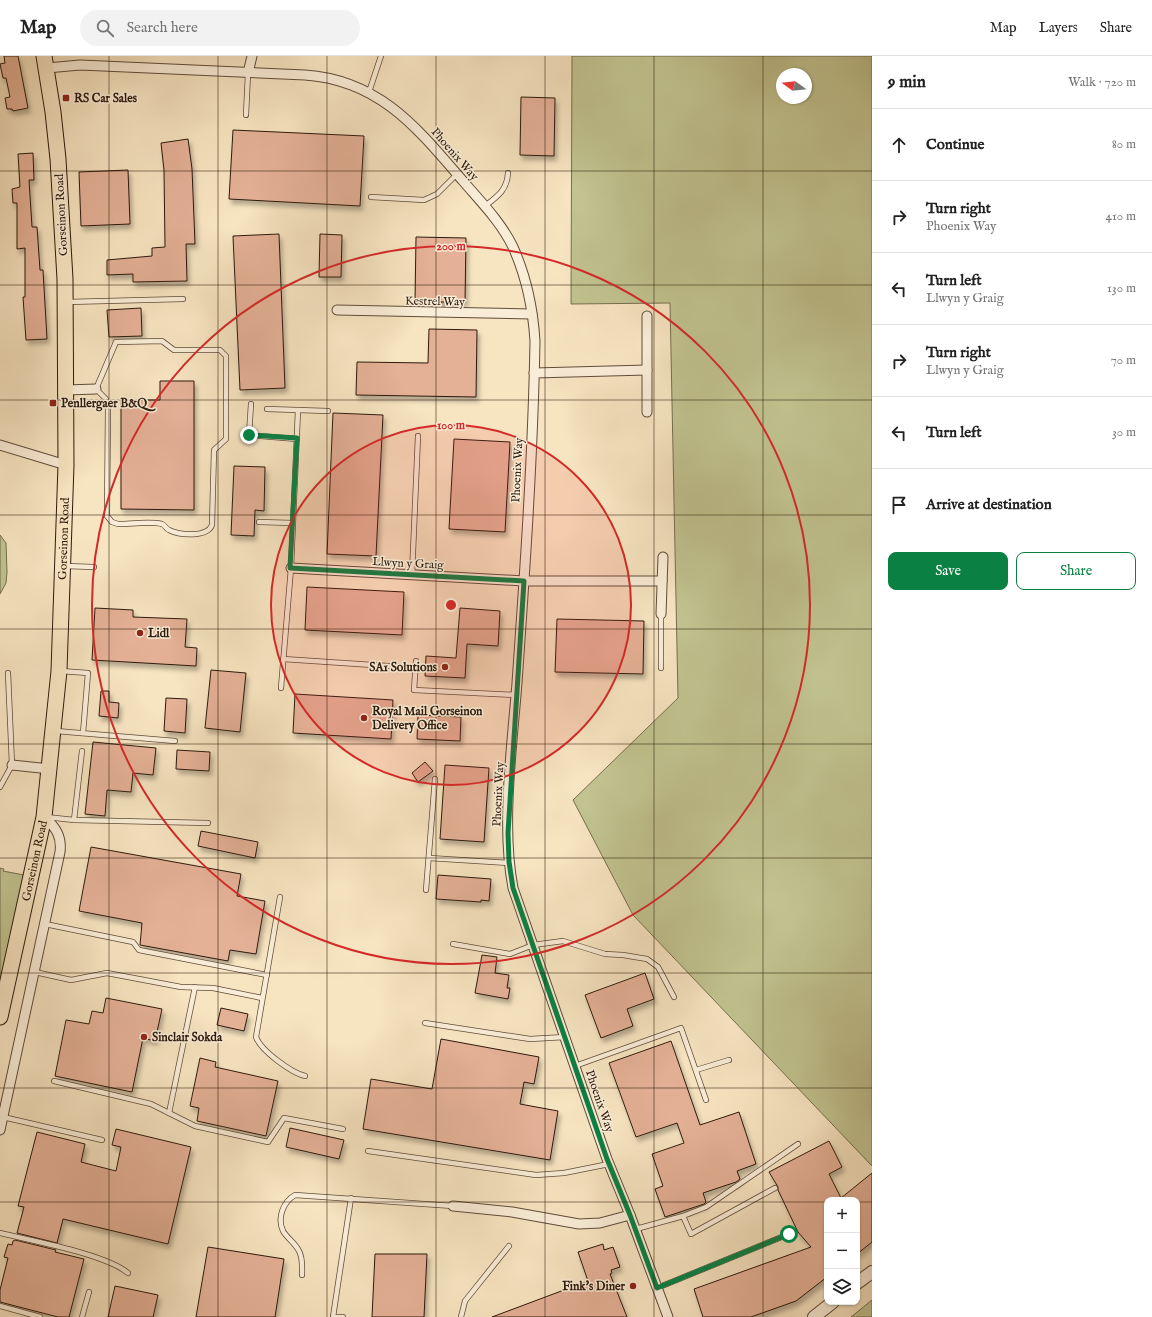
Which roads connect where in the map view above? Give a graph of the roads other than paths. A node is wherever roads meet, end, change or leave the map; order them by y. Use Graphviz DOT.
graph roads {
  1 [pos="252,56"];
  2 [pos="381,56"];
  3 [pos="46,62"];
  4 [pos="248,73"];
  5 [pos="369,92"];
  6 [pos="246,114"];
  7 [pos="508,173"];
  8 [pos="458,174"];
  9 [pos="371,197"];
  10 [pos="485,206"];
  11 [pos="183,299"];
  12 [pos="65,303"];
  13 [pos="336,310"];
  14 [pos="532,314"];
  15 [pos="647,316"];
  16 [pos="647,370"];
  17 [pos="534,373"];
  18 [pos="96,389"];
  19 [pos="66,390"];
  20 [pos="251,404"];
  21 [pos="267,410"];
  22 [pos="298,410"];
  23 [pos="328,411"];
  24 [pos="647,412"];
  25 [pos="418,436"];
  26 [pos="297,438"];
  27 [pos="2,443"];
  28 [pos="66,465"];
  29 [pos="259,522"];
  30 [pos="293,523"];
  31 [pos="663,557"];
  32 [pos="63,566"];
  33 [pos="94,567"];
  34 [pos="290,568"];
  35 [pos="412,575"];
  36 [pos="524,581"];
  37 [pos="662,582"];
  38 [pos="661,614"];
  39 [pos="283,659"];
  40 [pos="416,661"];
  41 [pos="403,667"];
  42 [pos="661,668"];
  43 [pos="59,671"];
  44 [pos="8,673"];
  45 [pos="282,688"];
  46 [pos="516,695"];
  47 [pos="54,731"];
  48 [pos="83,733"];
  49 [pos="175,741"];
  50 [pos="82,751"];
  51 [pos="12,765"];
  52 [pos="50,769"];
  53 [pos="435,779"];
  54 [pos="0,787"];
  55 [pos="44,817"];
  56 [pos="74,820"];
  57 [pos="208,823"];
  58 [pos="429,858"];
  59 [pos="509,862"];
  60 [pos="426,890"];
  61 [pos="280,897"];
  62 [pos="45,924"];
  63 [pos="453,944"];
  64 [pos="533,945"];
  65 [pos="35,972"];
  66 [pos="267,975"];
  67 [pos="195,987"];
  68 [pos="674,997"];
  69 [pos="262,998"];
  70 [pos="0,1017"];
  71 [pos="425,1023"];
  72 [pos="565,1037"];
  73 [pos="729,1060"];
  74 [pos="575,1066"];
  75 [pos="696,1070"];
  76 [pos="305,1076"];
  77 [pos="54,1081"];
  78 [pos="706,1100"];
  79 [pos="169,1113"];
  80 [pos="3,1117"];
  81 [pos="343,1129"];
  82 [pos="0,1130"];
  83 [pos="102,1140"];
  84 [pos="798,1144"];
  85 [pos="368,1151"];
  86 [pos="609,1164"];
  87 [pos="775,1188"];
  88 [pos="351,1198"];
  89 [pos="453,1206"];
  90 [pos="630,1215"];
  91 [pos="683,1216"];
  92 [pos="636,1229"];
  93 [pos="0,1233"];
  94 [pos="789,1234"];
  95 [pos="509,1246"];
  96 [pos="872,1272"];
  97 [pos="128,1273"];
  98 [pos="302,1275"];
  99 [pos="860,1281"];
  100 [pos="657,1288"];
  101 [pos="88,1292"];
  102 [pos="829,1305"];
  103 [pos="0,1306"];
  104 [pos="40,1317"];
  105 [pos="82,1317"];
  106 [pos="333,1317"];
  107 [pos="343,1317"];
  108 [pos="461,1317"];
  109 [pos="668,1317"];
  110 [pos="814,1317"];
  1 -- 4 [label="street"];
  2 -- 5 [label="lane"];
  3 -- 4 [label="street, Phoenix Way"];
  3 -- 12 [label="main road, Gorseinon Road"];
  4 -- 5 [label="street, Phoenix Way"];
  4 -- 6 [label="lane"];
  5 -- 8 [label="street, Phoenix Way"];
  7 -- 10 [label="lane"];
  8 -- 9 [label="lane"];
  8 -- 10 [label="street, Phoenix Way"];
  10 -- 14 [label="street, Phoenix Way"];
  11 -- 12 [label="lane"];
  12 -- 19 [label="main road, Gorseinon Road"];
  13 -- 14 [label="street, Kestrel Way"];
  14 -- 17 [label="street, Phoenix Way"];
  15 -- 16 [label="street"];
  16 -- 17 [label="street"];
  16 -- 24 [label="street"];
  17 -- 36 [label="street, Phoenix Way"];
  18 -- 18 [label="lane"];
  18 -- 19 [label="street"];
  19 -- 28 [label="main road, Gorseinon Road"];
  20 -- 26 [label="lane"];
  21 -- 22 [label="lane"];
  22 -- 23 [label="lane"];
  22 -- 26 [label="lane"];
  25 -- 35 [label="lane"];
  26 -- 30 [label="lane"];
  27 -- 28 [label="street"];
  28 -- 32 [label="main road, Gorseinon Road"];
  29 -- 30 [label="lane"];
  30 -- 34 [label="lane"];
  31 -- 37 [label="street"];
  32 -- 33 [label="lane"];
  32 -- 43 [label="main road, Gorseinon Road"];
  34 -- 35 [label="street, Llwyn y Graig"];
  34 -- 39 [label="lane"];
  35 -- 36 [label="street, Llwyn y Graig"];
  36 -- 37 [label="street, Llwyn y Graig"];
  36 -- 46 [label="street, Phoenix Way"];
  37 -- 38 [label="street"];
  38 -- 42 [label="lane"];
  39 -- 41 [label="lane"];
  39 -- 45 [label="lane"];
  40 -- 46 [label="lane"];
  43 -- 47 [label="main road, Gorseinon Road"];
  43 -- 48 [label="lane"];
  44 -- 51 [label="lane"];
  46 -- 59 [label="street, Phoenix Way"];
  47 -- 48 [label="lane"];
  47 -- 52 [label="main road, Gorseinon Road"];
  48 -- 49 [label="lane"];
  50 -- 56 [label="lane"];
  51 -- 52 [label="street"];
  51 -- 54 [label="lane"];
  52 -- 55 [label="main road, Gorseinon Road"];
  53 -- 58 [label="lane"];
  55 -- 56 [label="lane"];
  55 -- 62 [label="street"];
  55 -- 70 [label="main road, Gorseinon Road"];
  56 -- 57 [label="lane"];
  58 -- 59 [label="lane"];
  58 -- 60 [label="lane"];
  59 -- 64 [label="street, Phoenix Way"];
  61 -- 66 [label="lane"];
  62 -- 65 [label="street"];
  62 -- 66 [label="lane"];
  63 -- 64 [label="lane"];
  64 -- 68 [label="lane"];
  64 -- 72 [label="street, Phoenix Way"];
  65 -- 67 [label="lane"];
  65 -- 80 [label="street"];
  66 -- 69 [label="lane"];
  67 -- 69 [label="lane"];
  67 -- 79 [label="lane"];
  69 -- 76 [label="lane"];
  71 -- 72 [label="lane"];
  72 -- 74 [label="street, Phoenix Way"];
  73 -- 75 [label="lane"];
  74 -- 75 [label="lane"];
  74 -- 86 [label="street, Phoenix Way"];
  75 -- 78 [label="lane"];
  77 -- 79 [label="lane"];
  79 -- 81 [label="lane"];
  80 -- 82 [label="street"];
  80 -- 83 [label="lane"];
  84 -- 91 [label="lane"];
  85 -- 86 [label="lane"];
  86 -- 90 [label="street, Phoenix Way"];
  87 -- 91 [label="lane"];
  88 -- 89 [label="lane"];
  88 -- 98 [label="lane"];
  88 -- 106 [label="lane"];
  89 -- 90 [label="street"];
  90 -- 92 [label="street, Phoenix Way"];
  91 -- 92 [label="lane"];
  92 -- 100 [label="street, Phoenix Way"];
  93 -- 97 [label="lane"];
  94 -- 100 [label="lane"];
  95 -- 108 [label="lane"];
  96 -- 99 [label="street"];
  100 -- 109 [label="street, Phoenix Way"];
  101 -- 105 [label="lane"];
  102 -- 110 [label="street"];
  103 -- 104 [label="lane"];
  106 -- 107 [label="lane"];
}
